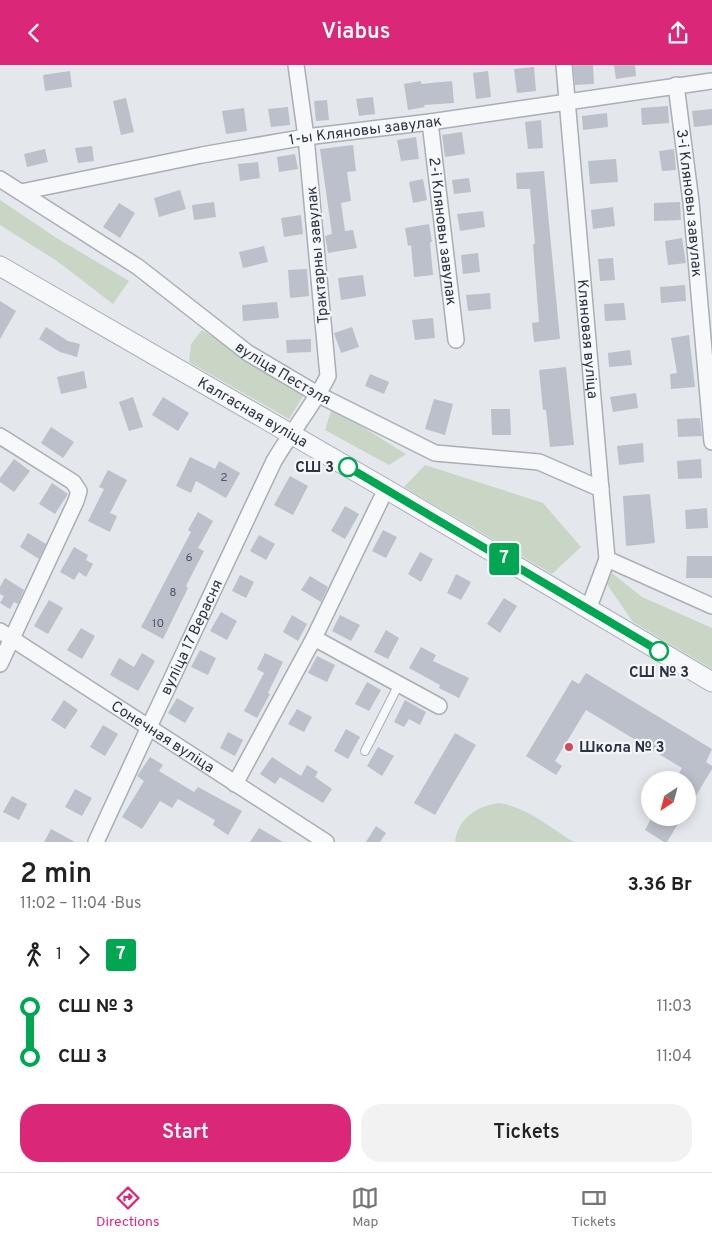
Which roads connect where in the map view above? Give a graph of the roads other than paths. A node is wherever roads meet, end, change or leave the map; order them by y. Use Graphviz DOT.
graph roads {
  1 [pos="296,65"];
  2 [pos="564,65"];
  3 [pos="712,81"];
  4 [pos="676,85"];
  5 [pos="568,102"];
  6 [pos="430,122"];
  7 [pos="306,137"];
  8 [pos="0,179"];
  9 [pos="21,192"];
  10 [pos="0,266"];
  11 [pos="456,340"];
  12 [pos="319,395"];
  13 [pos="290,435"];
  14 [pos="0,436"];
  15 [pos="712,442"];
  16 [pos="386,489"];
  17 [pos="601,489"];
  18 [pos="607,559"];
  19 [pos="712,606"];
  20 [pos="588,610"];
  21 [pos="6,635"];
  22 [pos="314,638"];
  23 [pos="0,664"];
  24 [pos="712,682"];
  25 [pos="399,684"];
  26 [pos="439,706"];
  27 [pos="149,727"];
  28 [pos="365,751"];
  29 [pos="235,784"];
  30 [pos="96,842"];
  31 [pos="326,842"];
  1 -- 7 [label="street, Трактарны завулак"];
  2 -- 5 [label="street, Кляновая вуліца"];
  3 -- 4 [label="street, 1-ы Кляновы завулак"];
  4 -- 5 [label="street, 1-ы Кляновы завулак"];
  4 -- 15 [label="street, 3-і Кляновы завулак"];
  5 -- 6 [label="street, 1-ы Кляновы завулак"];
  5 -- 17 [label="street, Кляновая вуліца"];
  6 -- 7 [label="street, 1-ы Кляновы завулак"];
  6 -- 11 [label="street, 2-і Кляновы завулак"];
  7 -- 9 [label="street, 1-ы Кляновы завулак"];
  7 -- 12 [label="street, Трактарны завулак"];
  8 -- 9 [label="street, вуліца Пестэля"];
  9 -- 12 [label="street, вуліца Пестэля"];
  10 -- 13 [label="street, Калгасная вуліца"];
  12 -- 13 [label="street, Трактарны завулак"];
  12 -- 17 [label="street, вуліца Пестэля"];
  13 -- 16 [label="street, Калгасная вуліца"];
  13 -- 27 [label="street, вуліца 17 Верасня"];
  14 -- 21 [label="street"];
  16 -- 20 [label="street, Калгасная вуліца"];
  16 -- 22 [label="street"];
  17 -- 18 [label="street, Кляновая вуліца"];
  18 -- 19 [label="street"];
  18 -- 20 [label="street, Кляновая вуліца"];
  20 -- 24 [label="street, Калгасная вуліца"];
  21 -- 23 [label="street"];
  21 -- 27 [label="street, Сонечная вуліца"];
  22 -- 25 [label="street"];
  22 -- 29 [label="street"];
  25 -- 26 [label="street"];
  25 -- 28 [label="lane"];
  27 -- 29 [label="street, Сонечная вуліца"];
  27 -- 30 [label="street, вуліца 17 Верасня"];
  29 -- 31 [label="street, Сонечная вуліца"];
}
